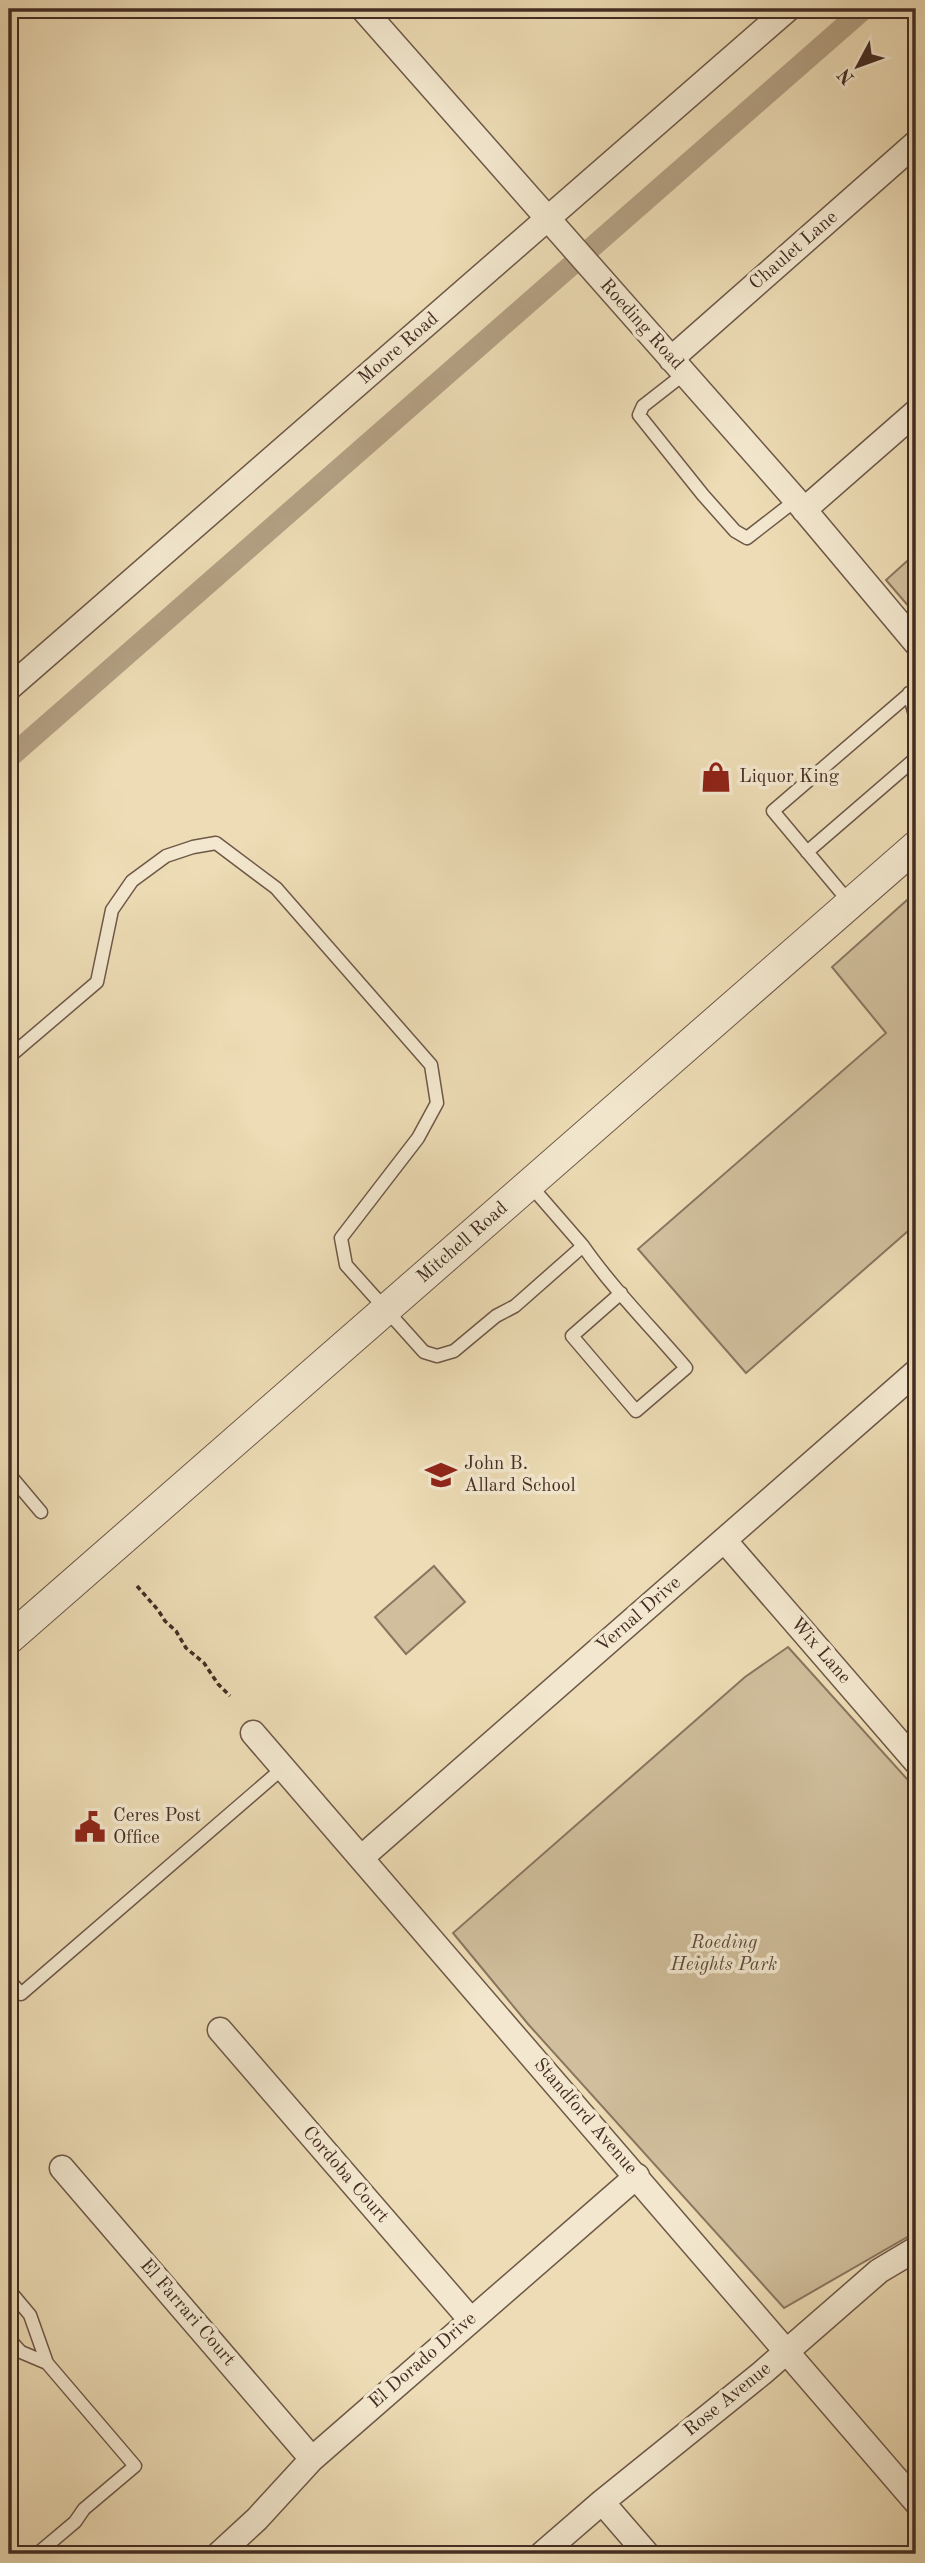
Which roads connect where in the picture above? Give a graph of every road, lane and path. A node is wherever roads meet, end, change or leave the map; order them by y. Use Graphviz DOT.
graph roads {
  1 [pos="363,9"];
  2 [pos="788,9"];
  3 [pos="916,143"];
  4 [pos="548,220"];
  5 [pos="678,366"];
  6 [pos="916,412"];
  7 [pos="800,505"];
  8 [pos="916,643"];
  9 [pos="9,688"];
  10 [pos="913,690"];
  11 [pos="916,719"];
  12 [pos="916,758"];
  13 [pos="916,846"];
  14 [pos="807,852"];
  15 [pos="850,904"];
  16 [pos="9,1058"];
  17 [pos="530,1185"];
  18 [pos="583,1246"];
  19 [pos="621,1293"];
  20 [pos="386,1310"];
  21 [pos="914,1379"];
  22 [pos="9,1475"];
  23 [pos="41,1512"];
  24 [pos="724,1540"];
  25 [pos="137,1586"];
  26 [pos="9,1639"];
  27 [pos="230,1696"];
  28 [pos="253,1733"];
  29 [pos="916,1762"];
  30 [pos="283,1768"];
  31 [pos="361,1858"];
  32 [pos="9,1980"];
  33 [pos="220,2030"];
  34 [pos="62,2168"];
  35 [pos="637,2176"];
  36 [pos="916,2249"];
  37 [pos="9,2290"];
  38 [pos="470,2319"];
  39 [pos="9,2339"];
  40 [pos="788,2351"];
  41 [pos="47,2363"];
  42 [pos="312,2459"];
  43 [pos="602,2502"];
  44 [pos="916,2502"];
  45 [pos="37,2554"];
  46 [pos="219,2554"];
  47 [pos="542,2554"];
  48 [pos="647,2554"];
  1 -- 4 [label="street, Roeding Road"];
  2 -- 4 [label="street, Moore Road"];
  3 -- 5 [label="street, Chaulet Lane"];
  4 -- 5 [label="street, Roeding Road"];
  4 -- 9 [label="street, Moore Road"];
  5 -- 7 [label="street, Roeding Road"];
  5 -- 7 [label="lane"];
  6 -- 7 [label="street"];
  7 -- 8 [label="street, Roeding Road"];
  10 -- 11 [label="lane"];
  10 -- 14 [label="lane"];
  12 -- 14 [label="lane"];
  13 -- 15 [label="street, Mitchell Road"];
  14 -- 15 [label="lane"];
  15 -- 17 [label="street, Mitchell Road"];
  16 -- 20 [label="lane"];
  17 -- 18 [label="lane"];
  17 -- 20 [label="street, Mitchell Road"];
  18 -- 19 [label="lane"];
  18 -- 20 [label="lane"];
  19 -- 19 [label="lane"];
  20 -- 26 [label="street, Mitchell Road"];
  21 -- 24 [label="street, Vernal Drive"];
  22 -- 23 [label="lane"];
  24 -- 29 [label="street, Wix Lane"];
  24 -- 31 [label="street, Vernal Drive"];
  25 -- 27 [label="path"];
  28 -- 30 [label="street, Standford Avenue"];
  30 -- 31 [label="street, Standford Avenue"];
  30 -- 32 [label="lane"];
  31 -- 35 [label="street, Standford Avenue"];
  33 -- 38 [label="street, Cordoba Court"];
  34 -- 42 [label="street, El Farrari Court"];
  35 -- 38 [label="street, El Dorado Drive"];
  35 -- 40 [label="street, Standford Avenue"];
  36 -- 40 [label="street, Rose Avenue"];
  37 -- 41 [label="lane"];
  38 -- 42 [label="street, El Dorado Drive"];
  39 -- 41 [label="lane"];
  40 -- 43 [label="street, Rose Avenue"];
  40 -- 44 [label="street, Standford Avenue"];
  41 -- 45 [label="lane"];
  42 -- 46 [label="street, El Dorado Drive"];
  43 -- 47 [label="street, Rose Avenue"];
  43 -- 48 [label="street"];
}
